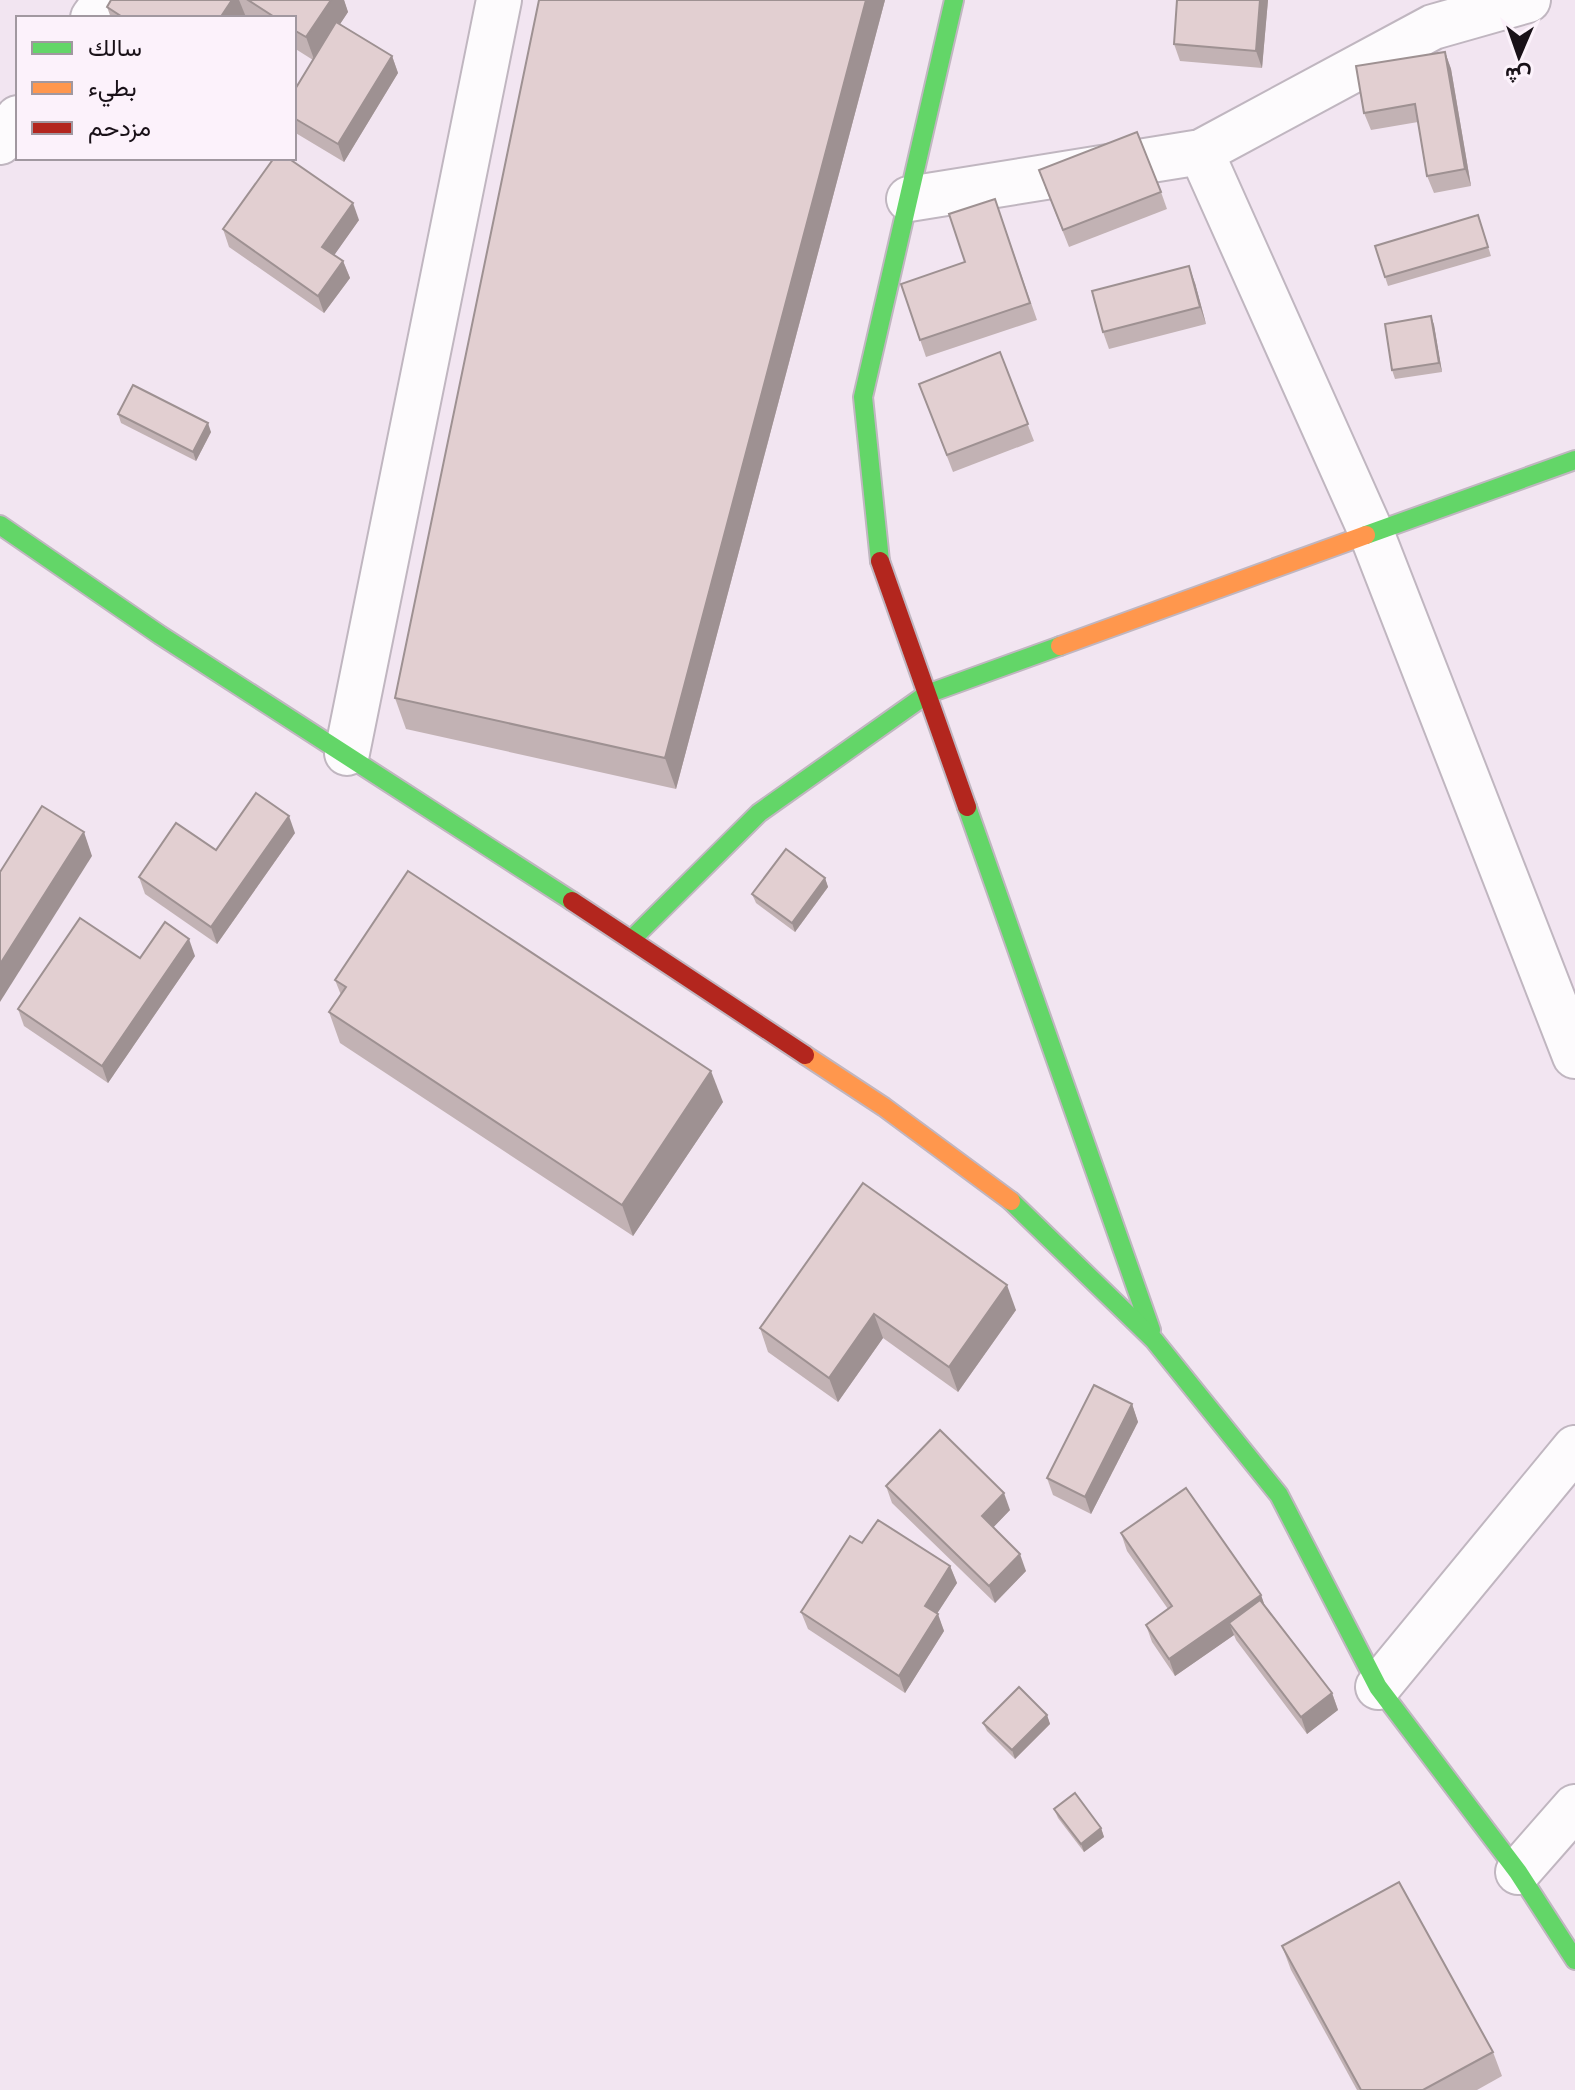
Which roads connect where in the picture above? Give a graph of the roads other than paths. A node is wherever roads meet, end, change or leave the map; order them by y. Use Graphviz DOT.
graph roads {
  1 [pos="499,0"];
  2 [pos="954,0"];
  3 [pos="1528,0"];
  4 [pos="1436,13"];
  5 [pos="16,121"];
  6 [pos="0,142"];
  7 [pos="1201,152"];
  8 [pos="909,199"];
  9 [pos="1575,460"];
  10 [pos="0,525"];
  11 [pos="1371,532"];
  12 [pos="927,694"];
  13 [pos="347,753"];
  14 [pos="631,940"];
  15 [pos="1575,1056"];
  16 [pos="1154,1340"];
  17 [pos="1575,1448"];
  18 [pos="1378,1687"];
  19 [pos="1575,1807"];
  20 [pos="1518,1872"];
  21 [pos="1575,1960"];
  1 -- 13 [label="street"];
  2 -- 8 [label="street"];
  3 -- 4 [label="street"];
  4 -- 7 [label="street"];
  5 -- 6 [label="street"];
  7 -- 8 [label="street"];
  7 -- 11 [label="street"];
  8 -- 12 [label="street"];
  9 -- 11 [label="street"];
  10 -- 13 [label="street"];
  11 -- 12 [label="street"];
  11 -- 15 [label="street"];
  12 -- 14 [label="street"];
  12 -- 16 [label="street"];
  13 -- 14 [label="street"];
  14 -- 16 [label="street"];
  16 -- 18 [label="street"];
  17 -- 18 [label="street"];
  18 -- 20 [label="street"];
  19 -- 20 [label="street"];
  20 -- 21 [label="street"];
}
